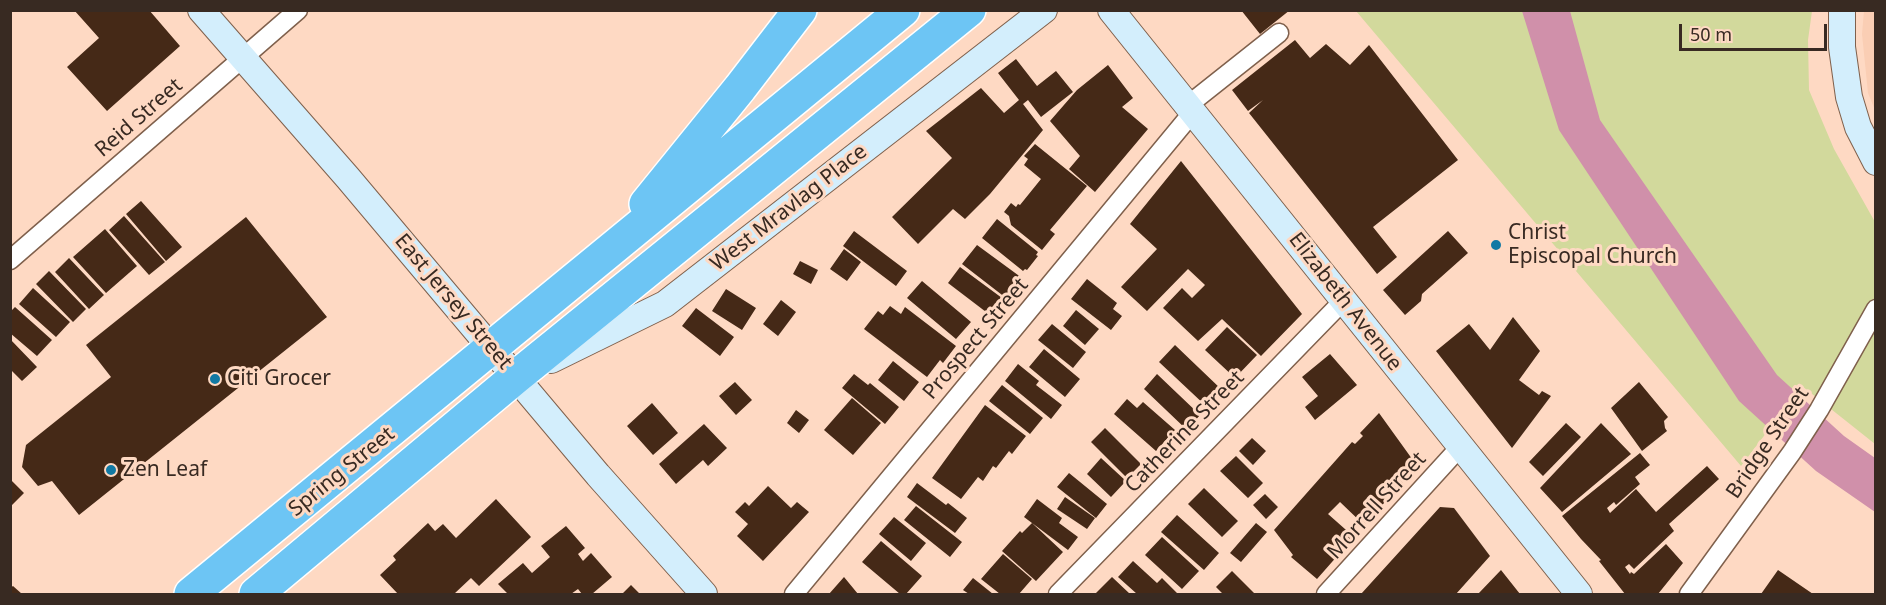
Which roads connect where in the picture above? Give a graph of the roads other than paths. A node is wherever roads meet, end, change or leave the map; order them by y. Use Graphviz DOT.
graph roads {
  1 [pos="201,10"];
  2 [pos="298,10"];
  3 [pos="800,10"];
  4 [pos="903,10"];
  5 [pos="969,10"];
  6 [pos="1044,10"];
  7 [pos="1111,10"];
  8 [pos="1842,10"];
  9 [pos="1279,33"];
  10 [pos="242,59"];
  11 [pos="1190,109"];
  12 [pos="1875,162"];
  13 [pos="10,260"];
  14 [pos="598,262"];
  15 [pos="1344,300"];
  16 [pos="1875,309"];
  17 [pos="492,349"];
  18 [pos="516,377"];
  19 [pos="1460,447"];
  20 [pos="191,594"];
  21 [pos="256,594"];
  22 [pos="704,594"];
  23 [pos="794,594"];
  24 [pos="1058,594"];
  25 [pos="1326,594"];
  26 [pos="1579,594"];
  27 [pos="1689,594"];
  1 -- 10 [label="street, East Jersey Street"];
  2 -- 10 [label="street, Reid Street"];
  3 -- 14 [label="highway"];
  4 -- 14 [label="highway"];
  5 -- 18 [label="highway, Spring Street"];
  6 -- 18 [label="street, West Mravlag Place"];
  7 -- 11 [label="street, Elizabeth Avenue"];
  8 -- 12 [label="street"];
  9 -- 11 [label="street, Prospect Street"];
  10 -- 13 [label="street, Reid Street"];
  10 -- 17 [label="street, East Jersey Street"];
  11 -- 15 [label="street, Elizabeth Avenue"];
  11 -- 23 [label="street, Prospect Street"];
  14 -- 17 [label="highway, Spring Street"];
  15 -- 19 [label="street, Elizabeth Avenue"];
  15 -- 24 [label="street, Catherine Street"];
  16 -- 27 [label="street, Bridge Street"];
  17 -- 18 [label="street, East Jersey Street"];
  17 -- 20 [label="highway, Spring Street"];
  18 -- 21 [label="highway, Spring Street"];
  18 -- 22 [label="street, East Jersey Street"];
  19 -- 25 [label="street, Morrell Street"];
  19 -- 26 [label="street, Elizabeth Avenue"];
}
